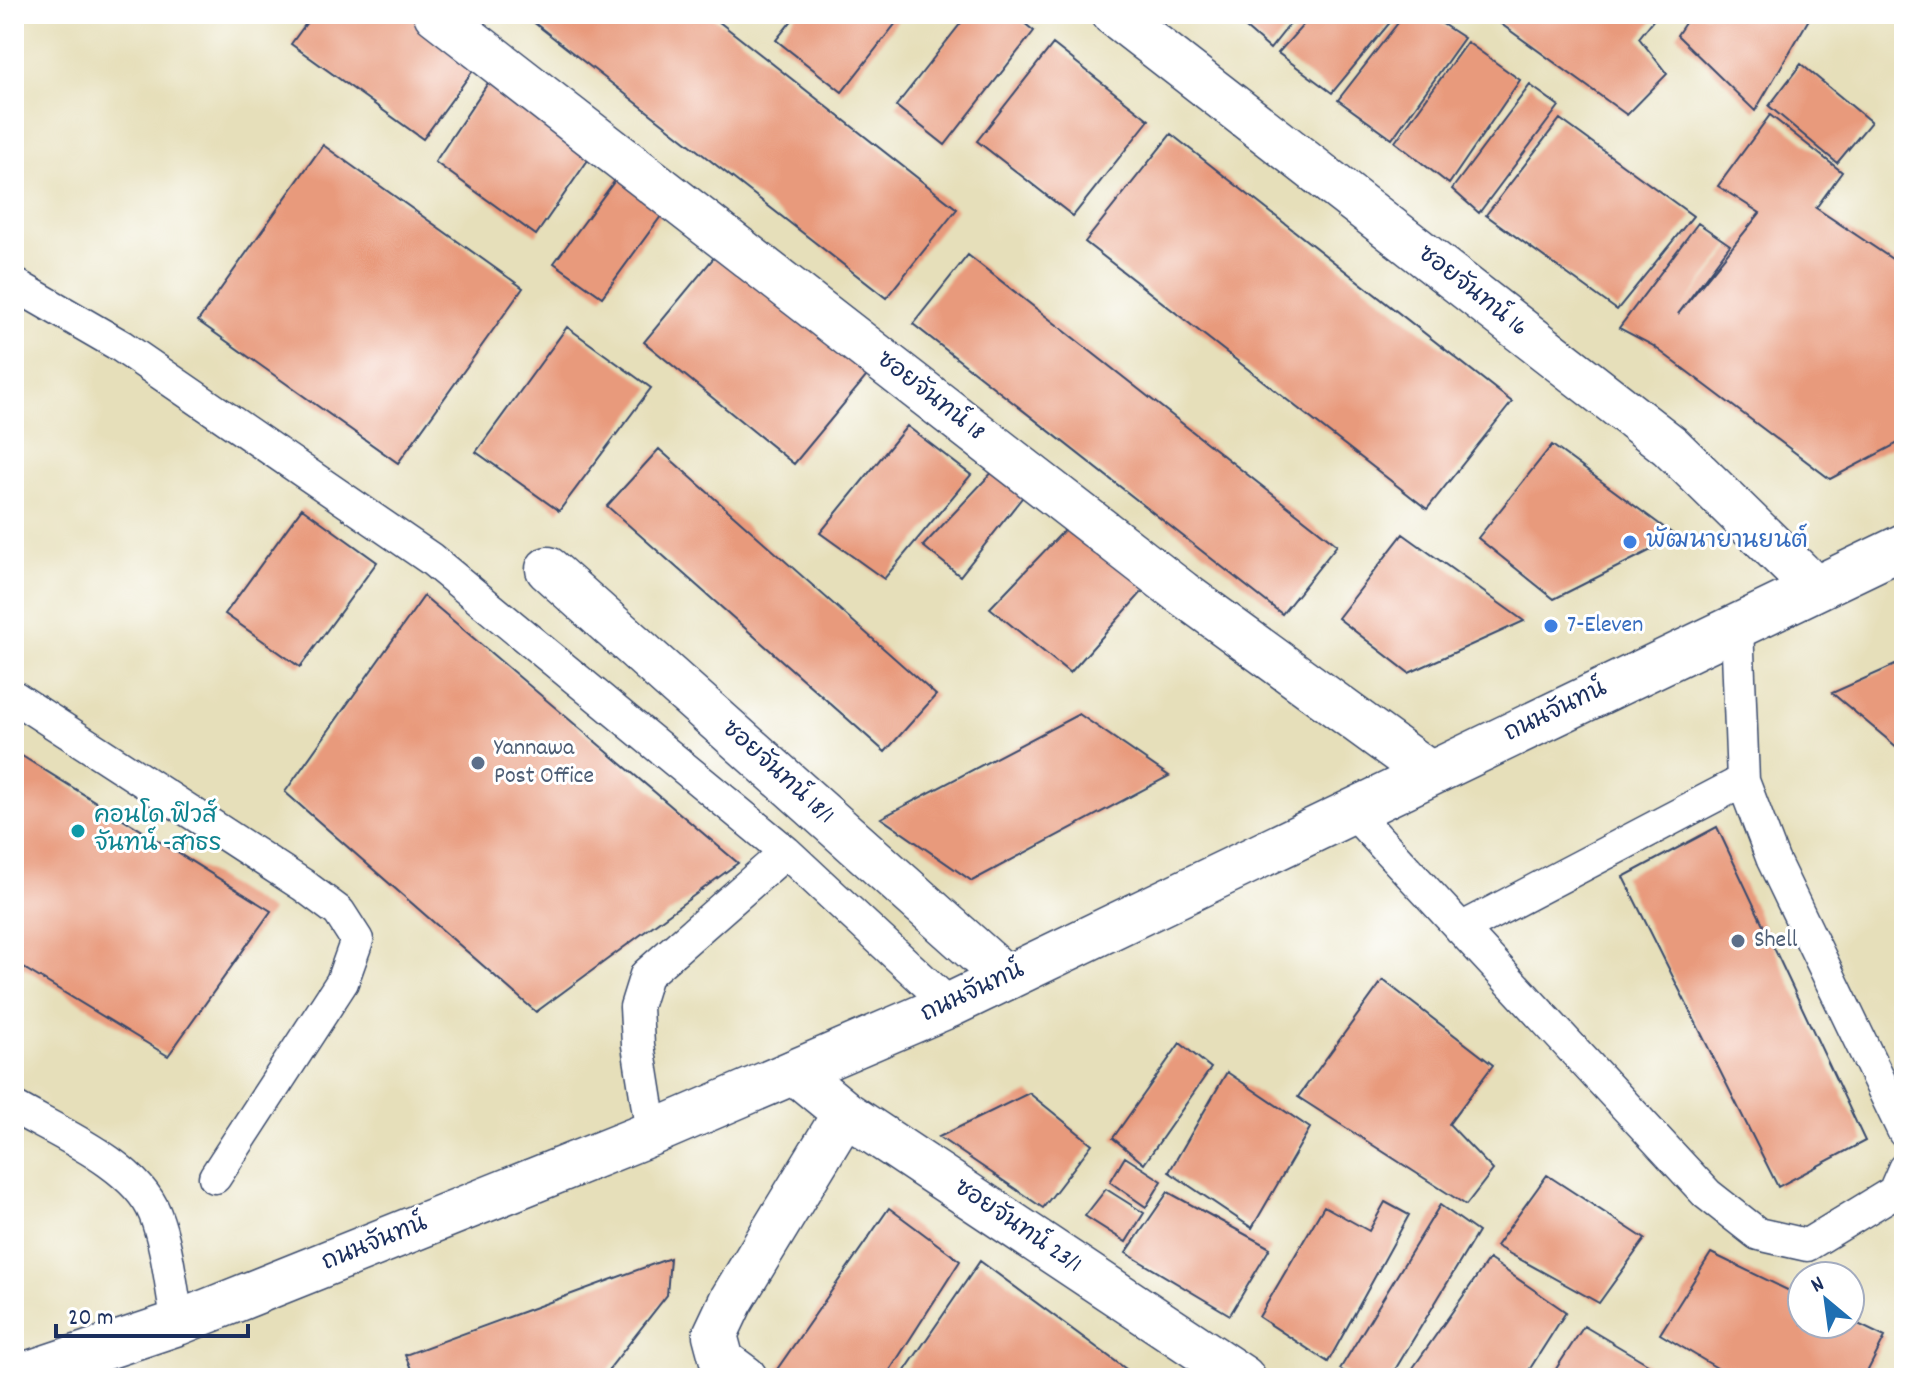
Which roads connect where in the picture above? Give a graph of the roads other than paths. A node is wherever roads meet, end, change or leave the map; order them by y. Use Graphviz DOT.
graph roads {
  1 [pos="436,14"];
  2 [pos="1114,14"];
  3 [pos="14,284"];
  4 [pos="1904,546"];
  5 [pos="548,569"];
  6 [pos="1815,588"];
  7 [pos="1737,626"];
  8 [pos="14,697"];
  9 [pos="1429,773"];
  10 [pos="1743,781"];
  11 [pos="1352,811"];
  12 [pos="786,852"];
  13 [pos="1461,929"];
  14 [pos="1006,978"];
  15 [pos="950,1005"];
  16 [pos="795,1072"];
  17 [pos="14,1107"];
  18 [pos="845,1113"];
  19 [pos="1904,1132"];
  20 [pos="652,1133"];
  21 [pos="1904,1169"];
  22 [pos="215,1177"];
  23 [pos="178,1323"];
  24 [pos="14,1378"];
  25 [pos="745,1378"];
  26 [pos="1243,1378"];
  1 -- 9 [label="street, ซอยจันทน์ 18"];
  2 -- 6 [label="street, ซอยจันทน์ 16"];
  3 -- 12 [label="lane"];
  4 -- 6 [label="street, ถนนจันทน์"];
  5 -- 14 [label="street, ซอยจันทน์ 18/1"];
  6 -- 7 [label="street, ถนนจันทน์"];
  7 -- 9 [label="street, ถนนจันทน์"];
  7 -- 10 [label="lane"];
  8 -- 22 [label="lane"];
  9 -- 11 [label="street, ถนนจันทน์"];
  10 -- 13 [label="lane"];
  10 -- 19 [label="lane"];
  11 -- 13 [label="lane"];
  11 -- 14 [label="street, ถนนจันทน์"];
  12 -- 15 [label="lane"];
  12 -- 20 [label="lane"];
  13 -- 21 [label="lane"];
  14 -- 15 [label="street, ถนนจันทน์"];
  15 -- 16 [label="street, ถนนจันทน์"];
  16 -- 18 [label="street, ซอยจันทน์ 23/1"];
  16 -- 20 [label="street, ถนนจันทน์"];
  17 -- 23 [label="lane"];
  18 -- 25 [label="street"];
  18 -- 26 [label="street, ซอยจันทน์ 23/1"];
  20 -- 23 [label="street, ถนนจันทน์"];
  23 -- 24 [label="street, ถนนจันทน์"];
}
